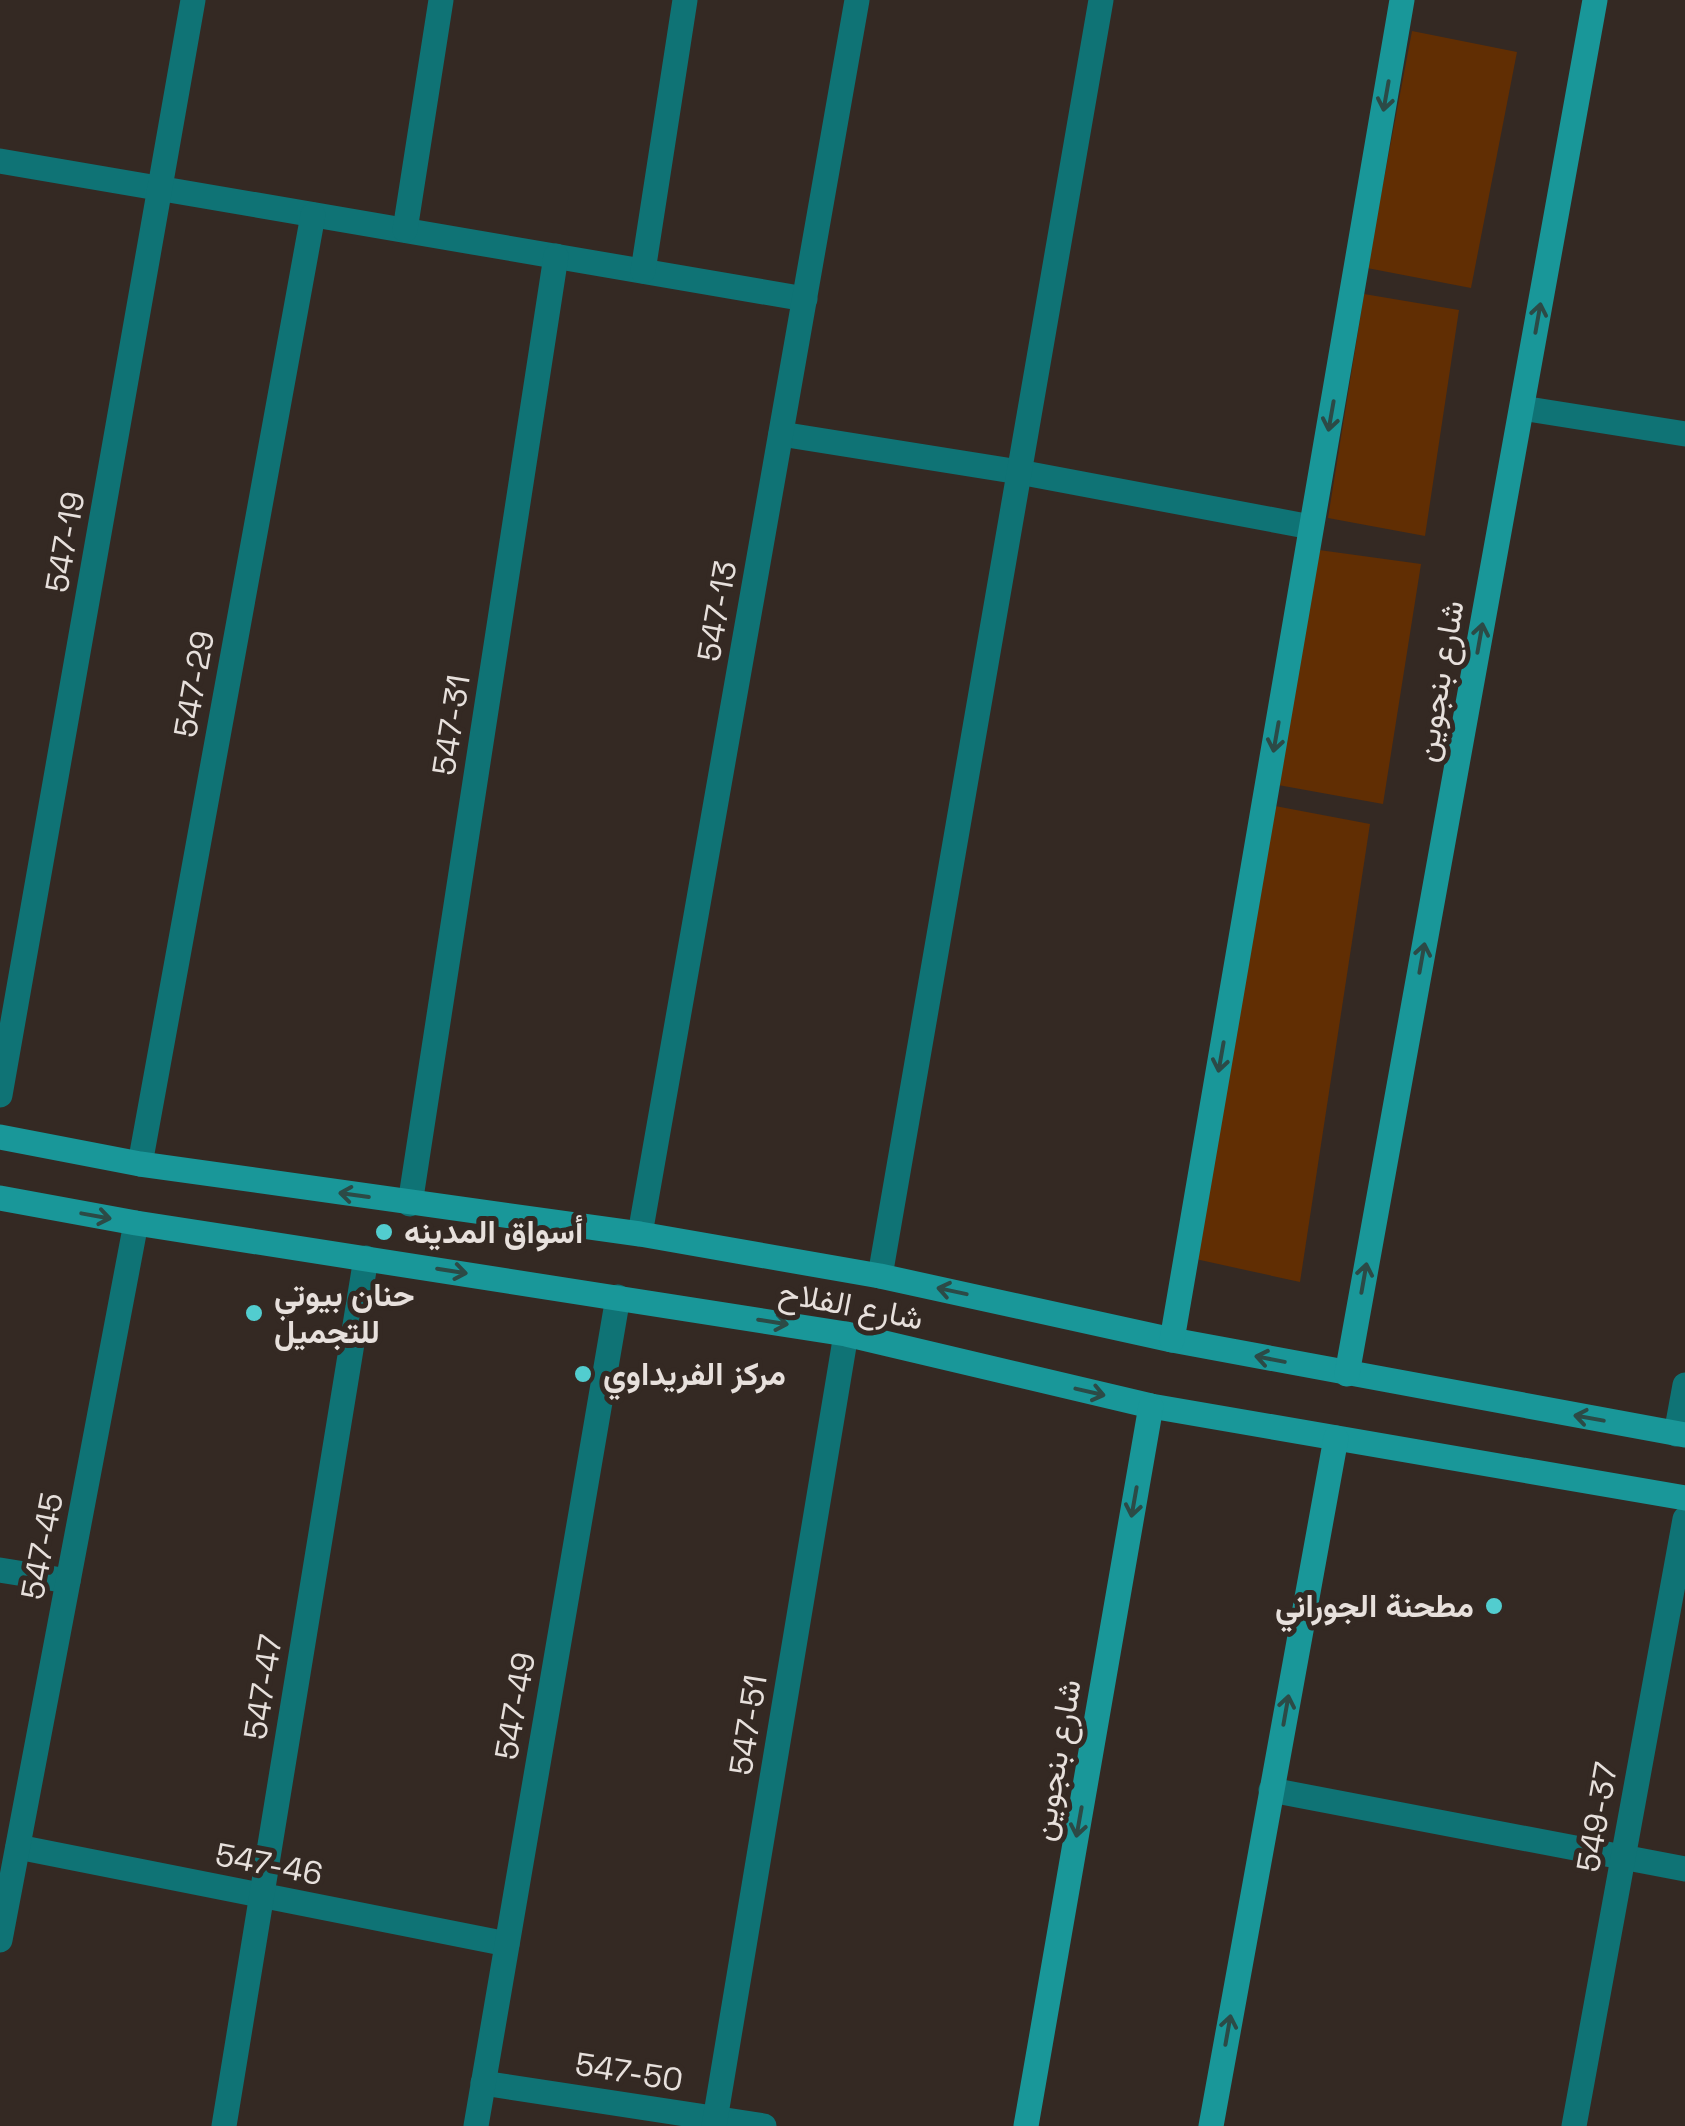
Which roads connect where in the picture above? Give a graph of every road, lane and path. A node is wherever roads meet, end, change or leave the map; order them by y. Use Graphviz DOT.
graph roads {
  1 [pos="193,0"];
  2 [pos="441,0"];
  3 [pos="685,0"];
  4 [pos="858,0"];
  5 [pos="1101,0"];
  6 [pos="1402,0"];
  7 [pos="1596,0"];
  8 [pos="0,160"];
  9 [pos="160,188"];
  10 [pos="313,215"];
  11 [pos="405,230"];
  12 [pos="556,256"];
  13 [pos="643,271"];
  14 [pos="805,298"];
  15 [pos="1522,408"];
  16 [pos="781,434"];
  17 [pos="1685,434"];
  18 [pos="1019,472"];
  19 [pos="1312,527"];
  20 [pos="0,1095"];
  21 [pos="0,1137"];
  22 [pos="140,1164"];
  23 [pos="0,1198"];
  24 [pos="410,1204"];
  25 [pos="136,1224"];
  26 [pos="640,1234"];
  27 [pos="366,1258"];
  28 [pos="880,1276"];
  29 [pos="618,1297"];
  30 [pos="846,1334"];
  31 [pos="1172,1340"];
  32 [pos="1347,1374"];
  33 [pos="1685,1386"];
  34 [pos="1151,1406"];
  35 [pos="1681,1434"];
  36 [pos="1336,1438"];
  37 [pos="1685,1498"];
  38 [pos="1685,1519"];
  39 [pos="0,1570"];
  40 [pos="68,1582"];
  41 [pos="1272,1790"];
  42 [pos="18,1847"];
  43 [pos="1623,1857"];
  44 [pos="1685,1869"];
  45 [pos="262,1896"];
  46 [pos="0,1940"];
  47 [pos="507,1944"];
  48 [pos="483,2083"];
  49 [pos="714,2122"];
  50 [pos="224,2126"];
  51 [pos="476,2126"];
  52 [pos="764,2126"];
  53 [pos="1026,2126"];
  54 [pos="1211,2126"];
  55 [pos="1574,2126"];
  1 -- 9 [label="street, 547-19"];
  2 -- 11 [label="street"];
  3 -- 13 [label="street"];
  4 -- 14 [label="street, 547-13"];
  5 -- 18 [label="street"];
  6 -- 19 [label="street, one-way"];
  15 -- 7 [label="street, شارع بنجوين, one-way"];
  8 -- 9 [label="street"];
  9 -- 10 [label="street"];
  9 -- 20 [label="street, 547-19"];
  10 -- 11 [label="street"];
  10 -- 22 [label="street, 547-29"];
  11 -- 12 [label="street"];
  12 -- 13 [label="street"];
  12 -- 24 [label="street, 547-31"];
  13 -- 14 [label="street"];
  14 -- 16 [label="street, 547-13"];
  15 -- 17 [label="street"];
  32 -- 15 [label="street, شارع بنجوين, one-way"];
  16 -- 18 [label="street"];
  16 -- 26 [label="street, 547-13"];
  18 -- 19 [label="street"];
  18 -- 28 [label="street"];
  19 -- 31 [label="street, one-way"];
  21 -- 22 [label="street, شارع الفلاح"];
  24 -- 22 [label="street, شارع الفلاح, one-way"];
  23 -- 25 [label="street, شارع الفلاح, one-way"];
  24 -- 26 [label="street, شارع الفلاح"];
  25 -- 27 [label="street, شارع الفلاح"];
  25 -- 40 [label="street, 547-45"];
  26 -- 28 [label="street, شارع الفلاح"];
  27 -- 29 [label="street, شارع الفلاح, one-way"];
  27 -- 45 [label="street, 547-47"];
  31 -- 28 [label="street, شارع الفلاح, one-way"];
  29 -- 30 [label="street, شارع الفلاح, one-way"];
  29 -- 47 [label="street, 547-49"];
  30 -- 34 [label="street, شارع الفلاح, one-way"];
  30 -- 49 [label="street, 547-51"];
  32 -- 31 [label="street, شارع الفلاح, one-way"];
  35 -- 32 [label="street, شارع الفلاح, one-way"];
  33 -- 35 [label="street"];
  34 -- 36 [label="street, شارع الفلاح"];
  34 -- 53 [label="street, شارع بنجوين, one-way"];
  36 -- 37 [label="street, شارع الفلاح"];
  41 -- 36 [label="street, one-way"];
  38 -- 43 [label="street, 549-37"];
  39 -- 40 [label="street"];
  40 -- 42 [label="street, 547-45"];
  41 -- 43 [label="street"];
  54 -- 41 [label="street, one-way"];
  42 -- 45 [label="street, 547-46"];
  42 -- 46 [label="street, 547-45"];
  43 -- 44 [label="street"];
  43 -- 55 [label="street, 549-37"];
  45 -- 47 [label="street, 547-46"];
  45 -- 50 [label="street, 547-47"];
  47 -- 48 [label="street, 547-49"];
  48 -- 49 [label="street, 547-50"];
  48 -- 51 [label="street, 547-49"];
  49 -- 52 [label="street, 547-50"];
}
